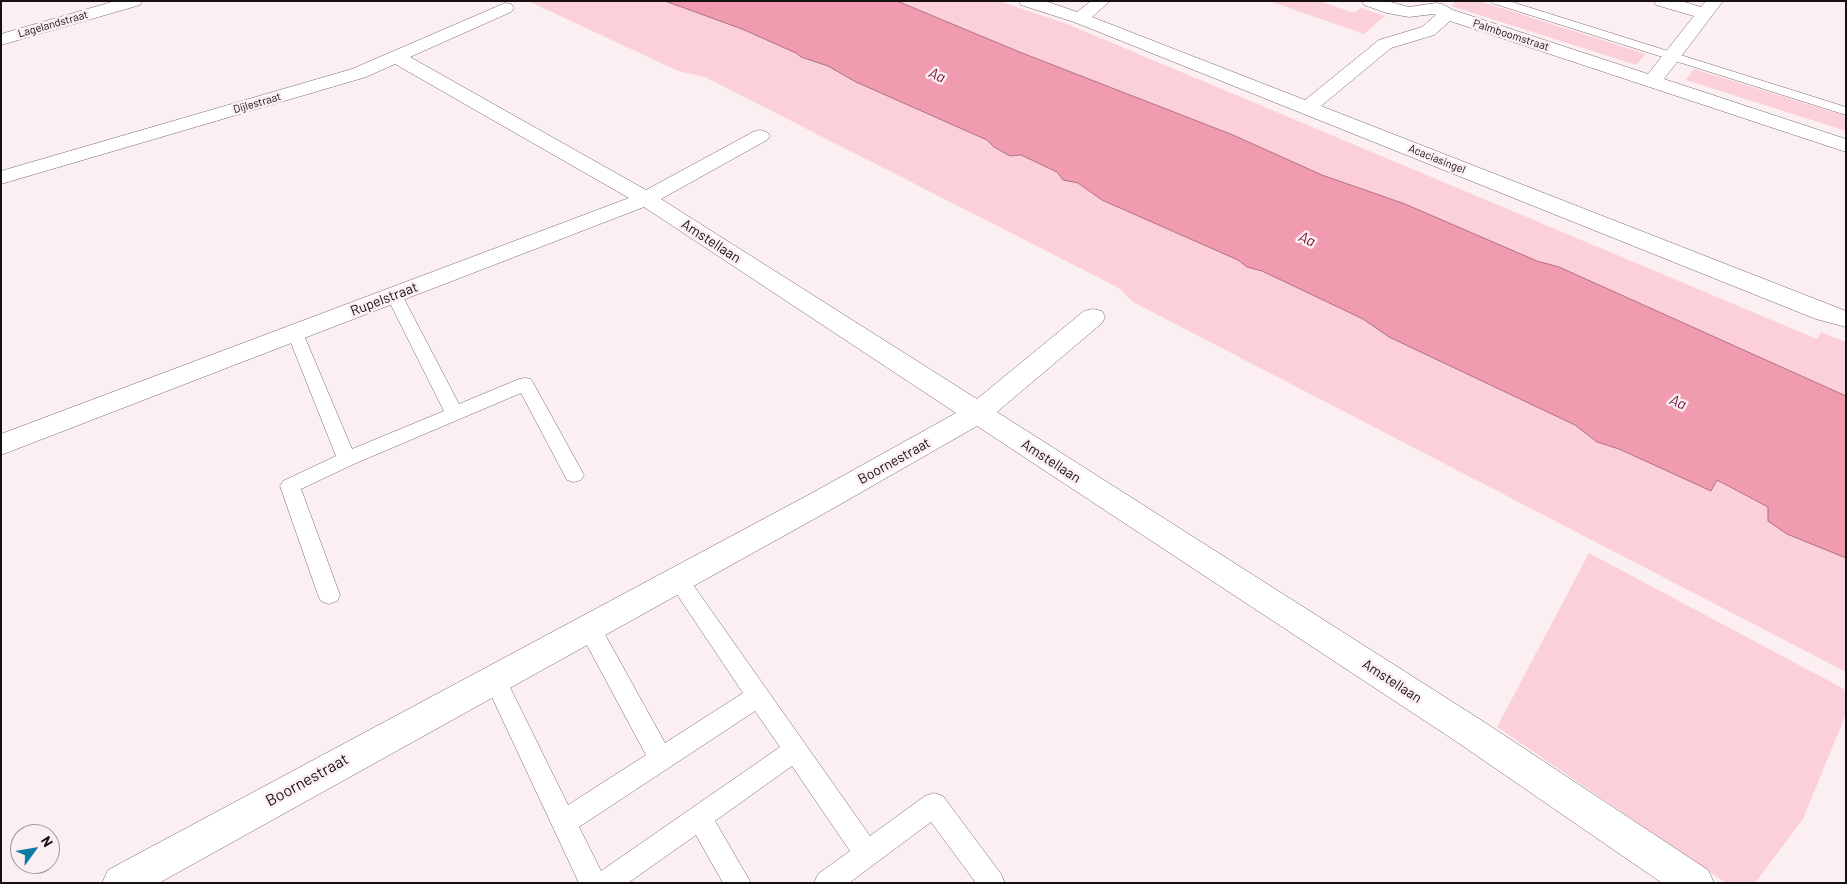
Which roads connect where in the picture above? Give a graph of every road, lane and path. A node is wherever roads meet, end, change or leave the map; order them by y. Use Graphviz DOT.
graph roads {
  1 [pos="102,1"];
  2 [pos="134,1"];
  3 [pos="1027,1"];
  4 [pos="1102,1"];
  5 [pos="1370,1"];
  6 [pos="1496,1"];
  7 [pos="1662,1"];
  8 [pos="505,8"];
  9 [pos="1437,8"];
  10 [pos="1710,8"];
  11 [pos="1080,18"];
  12 [pos="1,28"];
  13 [pos="1,40"];
  14 [pos="1672,56"];
  15 [pos="397,57"];
  16 [pos="1652,82"];
  17 [pos="1307,108"];
  18 [pos="1846,111"];
  19 [pos="760,136"];
  20 [pos="1846,146"];
  21 [pos="1,178"];
  22 [pos="646,199"];
  23 [pos="394,295"];
  24 [pos="1093,317"];
  25 [pos="1846,319"];
  26 [pos="295,333"];
  27 [pos="455,414"];
  28 [pos="978,414"];
  29 [pos="1,445"];
  30 [pos="347,459"];
  31 [pos="574,475"];
  32 [pos="677,578"];
  33 [pos="329,595"];
  34 [pos="589,626"];
  35 [pos="494,678"];
  36 [pos="758,696"];
  37 [pos="796,750"];
  38 [pos="661,759"];
  39 [pos="699,817"];
  40 [pos="564,822"];
  41 [pos="867,854"];
  42 [pos="121,883"];
  43 [pos="593,883"];
  44 [pos="606,883"];
  45 [pos="738,883"];
  46 [pos="827,883"];
  47 [pos="992,883"];
  48 [pos="1695,883"];
  1 -- 12 [label="street, Lagelandstraat"];
  2 -- 13 [label="street, Lagelandstraat"];
  3 -- 11 [label="street, Acaciasingel"];
  4 -- 11 [label="street"];
  5 -- 9 [label="street, Palmboomstraat"];
  6 -- 14 [label="lane"];
  7 -- 10 [label="street"];
  8 -- 15 [label="street, Dijlestraat"];
  9 -- 16 [label="street, Palmboomstraat"];
  9 -- 17 [label="street"];
  10 -- 14 [label="street"];
  11 -- 17 [label="street, Acaciasingel"];
  14 -- 16 [label="street"];
  14 -- 18 [label="lane"];
  15 -- 21 [label="street, Dijlestraat"];
  15 -- 22 [label="street, Amstellaan"];
  16 -- 20 [label="street, Palmboomstraat"];
  17 -- 25 [label="street, Acaciasingel"];
  19 -- 22 [label="street, Rupelstraat"];
  22 -- 23 [label="street, Rupelstraat"];
  22 -- 28 [label="street, Amstellaan"];
  23 -- 26 [label="street, Rupelstraat"];
  23 -- 27 [label="lane"];
  24 -- 28 [label="street, Boornestraat"];
  26 -- 29 [label="street, Rupelstraat"];
  26 -- 30 [label="lane"];
  27 -- 30 [label="lane"];
  27 -- 31 [label="lane"];
  28 -- 32 [label="street, Boornestraat"];
  28 -- 48 [label="street, Amstellaan"];
  30 -- 33 [label="lane"];
  32 -- 34 [label="street, Boornestraat"];
  32 -- 36 [label="lane"];
  34 -- 35 [label="street, Boornestraat"];
  34 -- 38 [label="lane"];
  35 -- 40 [label="lane"];
  35 -- 42 [label="street, Boornestraat"];
  36 -- 37 [label="lane"];
  36 -- 38 [label="lane"];
  37 -- 39 [label="lane"];
  37 -- 41 [label="lane"];
  38 -- 40 [label="lane"];
  39 -- 44 [label="lane"];
  39 -- 45 [label="lane"];
  40 -- 43 [label="lane"];
  41 -- 46 [label="lane"];
  41 -- 47 [label="lane"];
}
